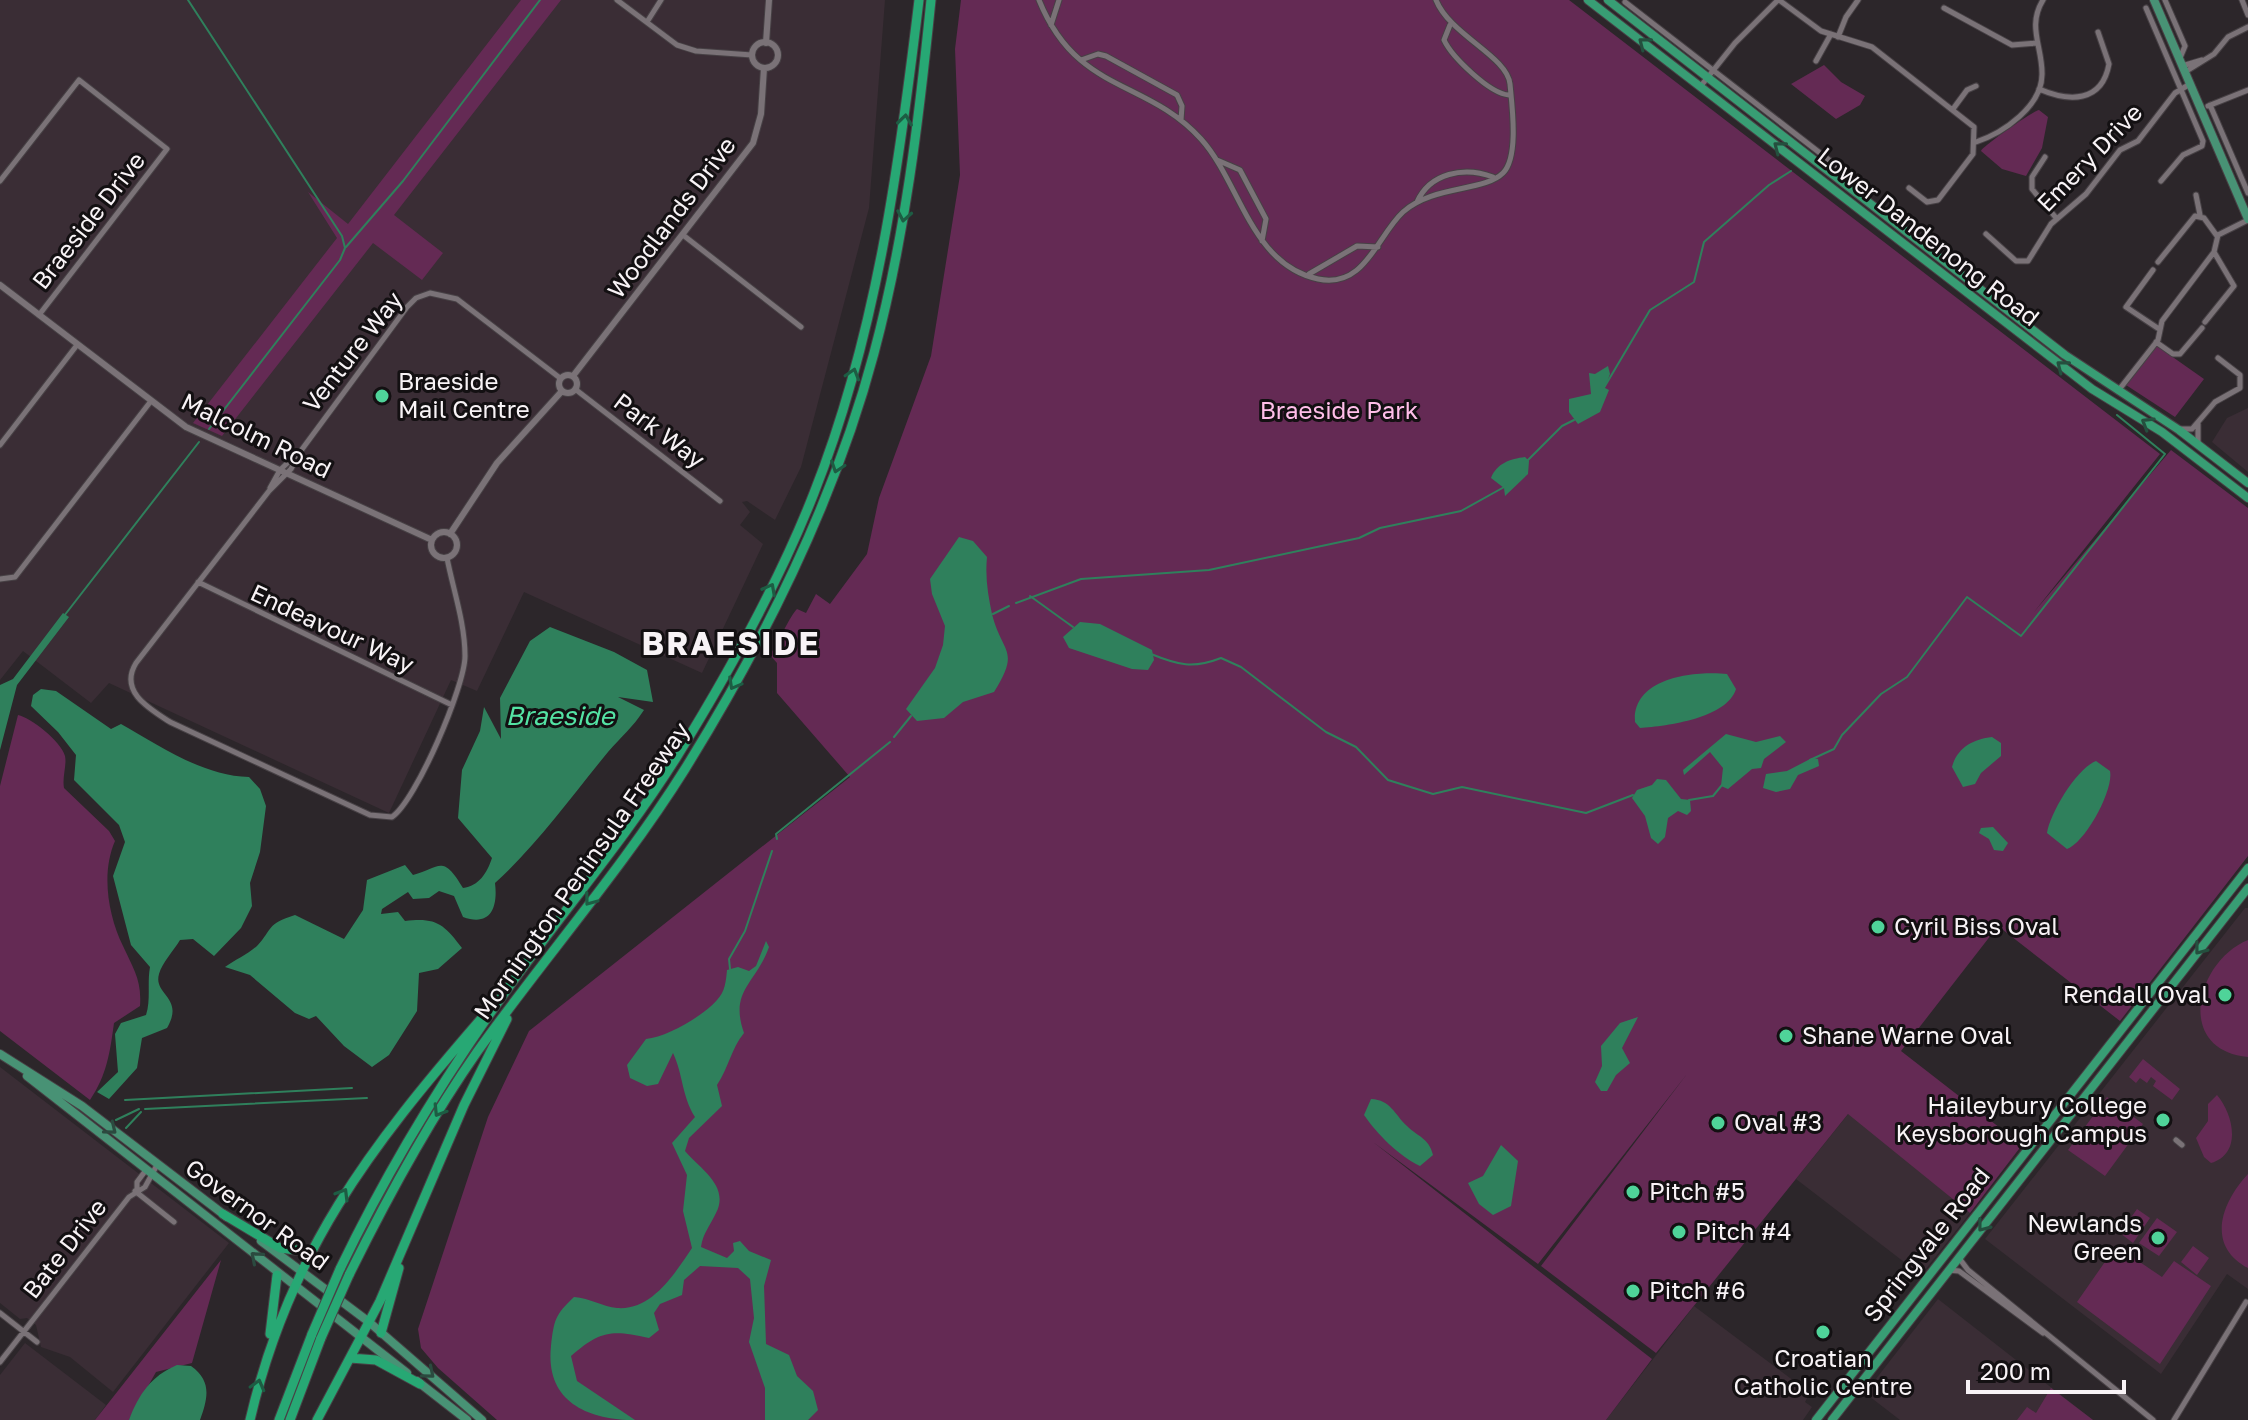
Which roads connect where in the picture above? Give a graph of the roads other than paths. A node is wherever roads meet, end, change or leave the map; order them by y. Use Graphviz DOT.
graph roads {
  1 [pos="617,0"];
  2 [pos="661,0"];
  3 [pos="769,0"];
  4 [pos="919,0"];
  5 [pos="932,0"];
  6 [pos="1039,0"];
  7 [pos="1059,0"];
  8 [pos="1436,0"];
  9 [pos="1588,0"];
  10 [pos="1608,0"];
  11 [pos="1778,0"];
  12 [pos="1858,0"];
  13 [pos="2043,0"];
  14 [pos="2154,0"];
  15 [pos="2165,0"];
  16 [pos="2242,0"];
  17 [pos="1624,4"];
  18 [pos="1944,8"];
  19 [pos="2146,8"];
  20 [pos="2248,15"];
  21 [pos="647,22"];
  22 [pos="1051,25"];
  23 [pos="1450,25"];
  24 [pos="2248,27"];
  25 [pos="2098,32"];
  26 [pos="1831,34"];
  27 [pos="1838,37"];
  28 [pos="766,43"];
  29 [pos="2036,43"];
  30 [pos="752,55"];
  31 [pos="1080,60"];
  32 [pos="1816,61"];
  33 [pos="2182,66"];
  34 [pos="764,68"];
  35 [pos="1710,74"];
  36 [pos="2190,84"];
  37 [pos="1976,86"];
  38 [pos="1700,87"];
  39 [pos="2180,88"];
  40 [pos="2039,89"];
  41 [pos="2248,90"];
  42 [pos="1509,95"];
  43 [pos="2208,108"];
  44 [pos="1953,109"];
  45 [pos="1182,122"];
  46 [pos="1976,139"];
  47 [pos="2045,157"];
  48 [pos="1216,160"];
  49 [pos="2245,176"];
  50 [pos="1494,178"];
  51 [pos="0,181"];
  52 [pos="2161,181"];
  53 [pos="2232,182"];
  54 [pos="1909,188"];
  55 [pos="2248,193"];
  56 [pos="2196,195"];
  57 [pos="1862,197"];
  58 [pos="1417,203"];
  59 [pos="2200,215"];
  60 [pos="2057,219"];
  61 [pos="2248,220"];
  62 [pos="1986,234"];
  63 [pos="683,235"];
  64 [pos="2217,236"];
  65 [pos="1262,241"];
  66 [pos="1379,248"];
  67 [pos="2214,252"];
  68 [pos="2158,262"];
  69 [pos="2153,270"];
  70 [pos="1308,274"];
  71 [pos="0,285"];
  72 [pos="39,315"];
  73 [pos="801,327"];
  74 [pos="2159,329"];
  75 [pos="2156,342"];
  76 [pos="77,345"];
  77 [pos="2218,358"];
  78 [pos="573,376"];
  79 [pos="560,378"];
  80 [pos="575,389"];
  81 [pos="562,391"];
  82 [pos="2117,392"];
  83 [pos="151,401"];
  84 [pos="2199,423"];
  85 [pos="2177,428"];
  86 [pos="2198,444"];
  87 [pos="0,445"];
  88 [pos="284,471"];
  89 [pos="2248,480"];
  90 [pos="2248,498"];
  91 [pos="720,501"];
  92 [pos="450,534"];
  93 [pos="432,540"];
  94 [pos="447,558"];
  95 [pos="0,579"];
  96 [pos="198,582"];
  97 [pos="452,705"];
  98 [pos="2248,868"];
  99 [pos="2248,888"];
  100 [pos="507,989"];
  101 [pos="518,996"];
  102 [pos="0,1055"];
  103 [pos="157,1165"];
  104 [pos="150,1172"];
  105 [pos="136,1190"];
  106 [pos="223,1214"];
  107 [pos="174,1222"];
  108 [pos="403,1249"];
  109 [pos="311,1252"];
  110 [pos="1959,1257"];
  111 [pos="1949,1270"];
  112 [pos="301,1271"];
  113 [pos="344,1272"];
  114 [pos="277,1275"];
  115 [pos="294,1288"];
  116 [pos="2246,1302"];
  117 [pos="0,1313"];
  118 [pos="369,1322"];
  119 [pos="23,1332"];
  120 [pos="381,1333"];
  121 [pos="2044,1333"];
  122 [pos="317,1336"];
  123 [pos="361,1337"];
  124 [pos="37,1342"];
  125 [pos="268,1350"];
  126 [pos="350,1358"];
  127 [pos="0,1362"];
  128 [pos="420,1384"];
  129 [pos="2153,1418"];
  130 [pos="250,1420"];
  131 [pos="279,1420"];
  132 [pos="290,1420"];
  133 [pos="317,1420"];
  134 [pos="467,1420"];
  135 [pos="482,1420"];
  136 [pos="1816,1420"];
  137 [pos="1832,1420"];
  138 [pos="2172,1420"];
  1 -- 21 [label="street"];
  2 -- 21 [label="street"];
  3 -- 28 [label="street"];
  100 -- 4 [label="highway, Mornington Peninsula Freeway, one-way"];
  5 -- 101 [label="highway, Mornington Peninsula Freeway, one-way"];
  6 -- 22 [label="street"];
  7 -- 22 [label="street"];
  8 -- 23 [label="street"];
  38 -- 9 [label="highway, Lower Dandenong Road, one-way"];
  10 -- 17 [label="highway, Lower Dandenong Road"];
  11 -- 26 [label="street"];
  11 -- 35 [label="street"];
  12 -- 27 [label="street"];
  13 -- 29 [label="street"];
  14 -- 33 [label="main road"];
  15 -- 33 [label="street"];
  16 -- 20 [label="street"];
  17 -- 35 [label="highway, Lower Dandenong Road"];
  18 -- 29 [label="street"];
  19 -- 39 [label="street"];
  21 -- 30 [label="street"];
  22 -- 31 [label="street"];
  23 -- 42 [label="street"];
  23 -- 42 [label="street"];
  24 -- 33 [label="street"];
  25 -- 40 [label="street"];
  26 -- 27 [label="street"];
  26 -- 32 [label="street"];
  27 -- 44 [label="street"];
  28 -- 30 [label="street"];
  28 -- 34 [label="street"];
  29 -- 40 [label="street"];
  30 -- 34 [label="street"];
  31 -- 45 [label="street"];
  31 -- 45 [label="street"];
  33 -- 36 [label="main road"];
  34 -- 63 [label="street, Woodlands Drive"];
  35 -- 38 [label="street"];
  35 -- 57 [label="highway, Lower Dandenong Road"];
  35 -- 57 [label="street, Lower Dandenong Road"];
  36 -- 39 [label="street, Emery Drive"];
  36 -- 43 [label="main road"];
  37 -- 44 [label="street"];
  90 -- 38 [label="highway, Lower Dandenong Road, one-way"];
  39 -- 52 [label="street"];
  39 -- 60 [label="street, Emery Drive"];
  40 -- 46 [label="street"];
  41 -- 43 [label="street"];
  42 -- 50 [label="street"];
  43 -- 49 [label="street"];
  43 -- 53 [label="main road"];
  44 -- 46 [label="street"];
  45 -- 48 [label="street"];
  46 -- 54 [label="street"];
  47 -- 60 [label="street"];
  48 -- 65 [label="street"];
  48 -- 65 [label="street"];
  49 -- 53 [label="street"];
  49 -- 55 [label="street"];
  50 -- 58 [label="street"];
  50 -- 58 [label="street"];
  51 -- 72 [label="street, Braeside Drive"];
  53 -- 61 [label="main road"];
  56 -- 59 [label="street"];
  57 -- 82 [label="highway, Lower Dandenong Road"];
  58 -- 66 [label="street"];
  59 -- 64 [label="street"];
  59 -- 68 [label="street"];
  60 -- 62 [label="street, Emery Drive"];
  61 -- 64 [label="street"];
  63 -- 73 [label="street"];
  63 -- 78 [label="street, Woodlands Drive"];
  64 -- 67 [label="street"];
  65 -- 70 [label="street"];
  66 -- 70 [label="street"];
  66 -- 70 [label="street"];
  67 -- 74 [label="street"];
  67 -- 75 [label="street"];
  69 -- 74 [label="street"];
  71 -- 72 [label="street, Malcolm Road"];
  72 -- 76 [label="street, Malcolm Road"];
  74 -- 75 [label="street"];
  75 -- 82 [label="street"];
  76 -- 83 [label="street, Malcolm Road"];
  76 -- 87 [label="street"];
  77 -- 84 [label="street"];
  78 -- 79 [label="street"];
  78 -- 80 [label="street"];
  79 -- 81 [label="street"];
  79 -- 88 [label="street, Venture Way"];
  80 -- 81 [label="street"];
  80 -- 91 [label="street, Park Way"];
  81 -- 92 [label="street"];
  82 -- 85 [label="highway, Lower Dandenong Road"];
  83 -- 88 [label="street, Malcolm Road"];
  83 -- 95 [label="street"];
  84 -- 85 [label="street"];
  84 -- 86 [label="street"];
  85 -- 86 [label="highway, Lower Dandenong Road"];
  86 -- 89 [label="highway, Lower Dandenong Road"];
  88 -- 93 [label="street, Malcolm Road"];
  88 -- 96 [label="street"];
  92 -- 93 [label="street"];
  92 -- 94 [label="street"];
  93 -- 94 [label="street"];
  94 -- 97 [label="street"];
  96 -- 97 [label="street, Endeavour Way"];
  96 -- 97 [label="street"];
  98 -- 136 [label="highway, Springvale Road"];
  99 -- 110 [label="highway, Springvale Road, one-way"];
  109 -- 100 [label="highway, one-way"];
  100 -- 113 [label="highway, Mornington Peninsula Freeway"];
  101 -- 108 [label="highway"];
  101 -- 113 [label="highway, Mornington Peninsula Freeway, one-way"];
  102 -- 103 [label="main road, Governor Road, one-way"];
  102 -- 104 [label="main road, Governor Road"];
  103 -- 104 [label="street"];
  103 -- 106 [label="main road, Governor Road"];
  104 -- 105 [label="street, Bate Drive"];
  114 -- 104 [label="main road, Governor Road, one-way"];
  105 -- 107 [label="street"];
  105 -- 119 [label="street, Bate Drive"];
  106 -- 109 [label="highway"];
  106 -- 112 [label="main road, Governor Road"];
  108 -- 118 [label="highway"];
  108 -- 120 [label="highway"];
  109 -- 112 [label="highway"];
  110 -- 111 [label="highway, Springvale Road"];
  110 -- 121 [label="street"];
  111 -- 121 [label="street"];
  111 -- 137 [label="highway, Springvale Road"];
  112 -- 115 [label="highway"];
  112 -- 118 [label="main road, Governor Road"];
  113 -- 122 [label="highway, Mornington Peninsula Freeway, bridge"];
  114 -- 115 [label="main road, Governor Road"];
  114 -- 125 [label="highway"];
  115 -- 123 [label="main road, Governor Road"];
  115 -- 125 [label="highway"];
  116 -- 138 [label="street"];
  117 -- 119 [label="street"];
  118 -- 120 [label="main road, Governor Road"];
  118 -- 123 [label="highway"];
  119 -- 124 [label="street"];
  119 -- 127 [label="street, Bate Drive"];
  120 -- 135 [label="main road, Governor Road, one-way"];
  121 -- 129 [label="street"];
  122 -- 131 [label="highway, Mornington Peninsula Freeway"];
  122 -- 132 [label="highway, Mornington Peninsula Freeway"];
  123 -- 126 [label="highway"];
  123 -- 128 [label="main road, Governor Road"];
  130 -- 125 [label="highway, one-way"];
  126 -- 128 [label="highway"];
  126 -- 133 [label="highway"];
  128 -- 134 [label="main road, Governor Road"];
}
